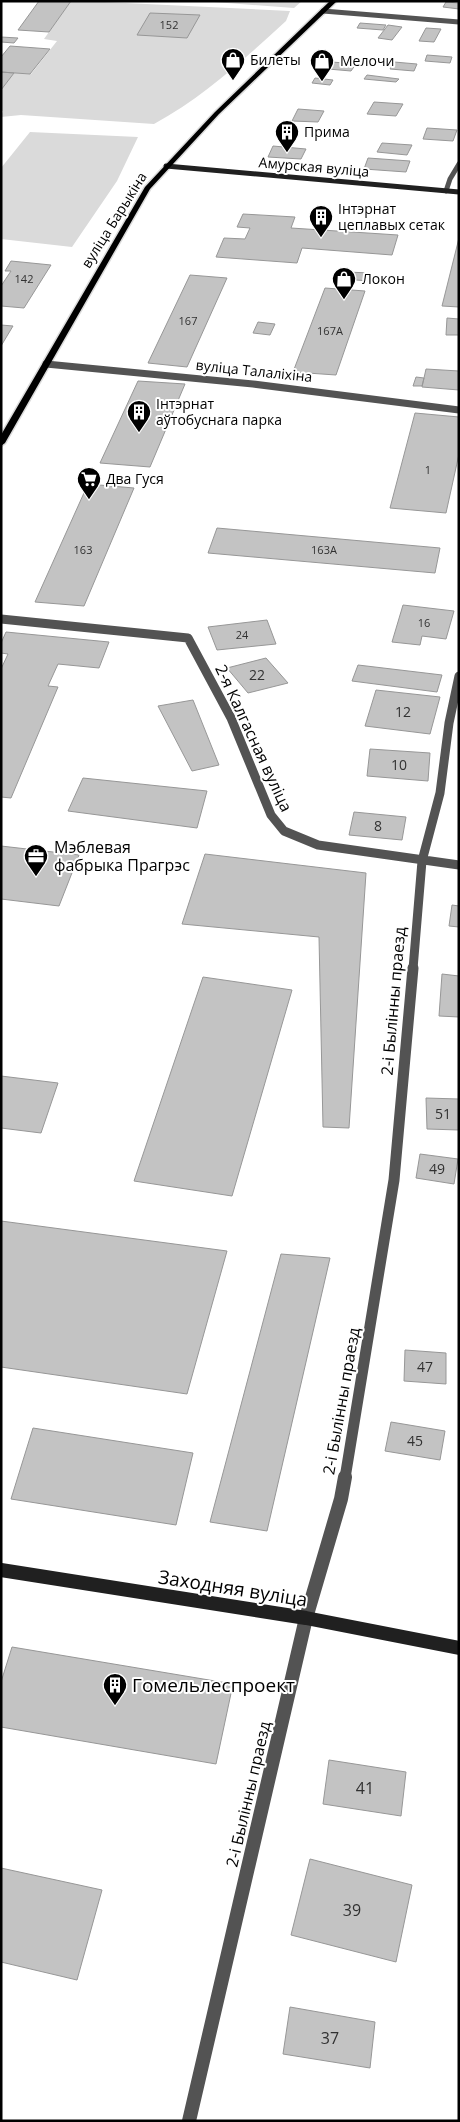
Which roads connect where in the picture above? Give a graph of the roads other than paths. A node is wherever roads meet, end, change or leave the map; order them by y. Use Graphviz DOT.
graph roads {
  1 [pos="334,1"];
  2 [pos="323,11"];
  3 [pos="459,22"];
  4 [pos="459,164"];
  5 [pos="166,166"];
  6 [pos="446,191"];
  7 [pos="459,192"];
  8 [pos="46,364"];
  9 [pos="459,410"];
  10 [pos="1,443"];
  11 [pos="1,619"];
  12 [pos="459,676"];
  13 [pos="422,861"];
  14 [pos="459,865"];
  15 [pos="1,1570"];
  16 [pos="306,1618"];
  17 [pos="459,1648"];
  18 [pos="189,2121"];
  1 -- 2 [label="main road, вуліца Барыкіна"];
  2 -- 3 [label="street"];
  2 -- 5 [label="main road, вуліца Барыкіна"];
  4 -- 6 [label="street"];
  5 -- 6 [label="street, Амурская вуліца"];
  5 -- 8 [label="main road, вуліца Барыкіна"];
  6 -- 7 [label="street, Амурская вуліца"];
  8 -- 9 [label="street, вуліца Талаліхіна"];
  8 -- 10 [label="main road, вуліца Барыкіна"];
  11 -- 13 [label="street, 2-я Калгасная вуліца"];
  12 -- 13 [label="street, 2-і Былінны праезд"];
  13 -- 14 [label="street, 2-я Калгасная вуліца"];
  13 -- 16 [label="street, 2-і Былінны праезд"];
  15 -- 16 [label="street, Заходняя вуліца"];
  16 -- 17 [label="street, Заходняя вуліца"];
  16 -- 18 [label="street, 2-і Былінны праезд"];
}
